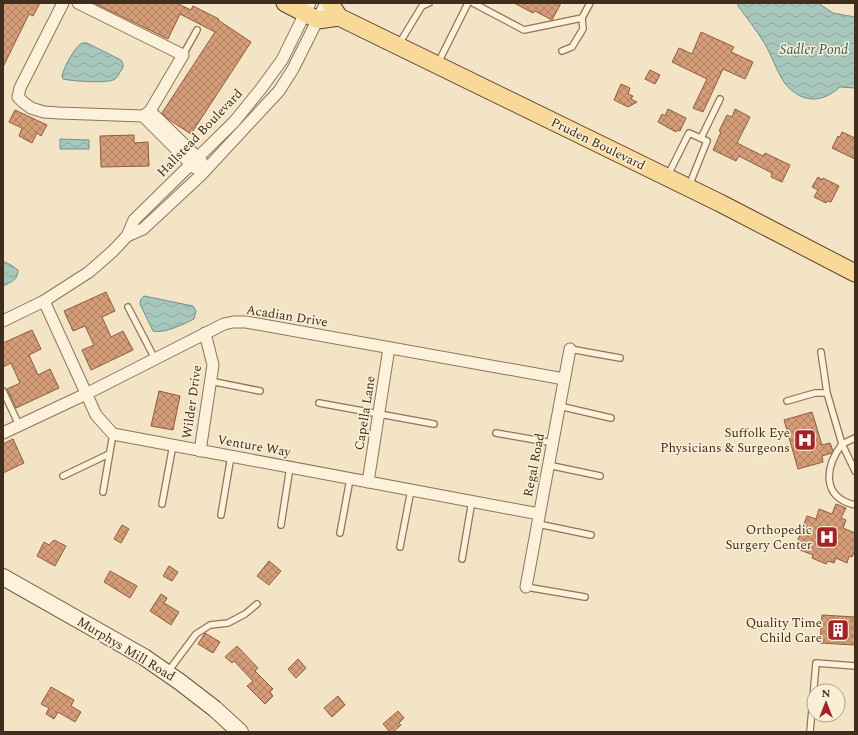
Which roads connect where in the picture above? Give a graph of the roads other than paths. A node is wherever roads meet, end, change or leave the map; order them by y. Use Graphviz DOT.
graph roads {
  1 [pos="63,3"];
  2 [pos="78,3"];
  3 [pos="285,3"];
  4 [pos="326,3"];
  5 [pos="429,3"];
  6 [pos="468,3"];
  7 [pos="473,3"];
  8 [pos="590,3"];
  9 [pos="422,4"];
  10 [pos="335,10"];
  11 [pos="311,12"];
  12 [pos="582,18"];
  13 [pos="197,30"];
  14 [pos="398,46"];
  15 [pos="562,51"];
  16 [pos="183,55"];
  17 [pos="437,65"];
  18 [pos="720,100"];
  19 [pos="146,114"];
  20 [pos="701,138"];
  21 [pos="194,160"];
  22 [pos="205,171"];
  23 [pos="667,177"];
  24 [pos="688,188"];
  25 [pos="127,236"];
  26 [pos="855,273"];
  27 [pos="44,301"];
  28 [pos="128,307"];
  29 [pos="3,321"];
  30 [pos="205,333"];
  31 [pos="389,348"];
  32 [pos="570,348"];
  33 [pos="821,352"];
  34 [pos="620,358"];
  35 [pos="155,359"];
  36 [pos="564,379"];
  37 [pos="210,381"];
  38 [pos="3,391"];
  39 [pos="260,391"];
  40 [pos="827,393"];
  41 [pos="86,394"];
  42 [pos="787,401"];
  43 [pos="319,403"];
  44 [pos="559,406"];
  45 [pos="378,414"];
  46 [pos="611,418"];
  47 [pos="434,424"];
  48 [pos="19,425"];
  49 [pos="3,433"];
  50 [pos="496,433"];
  51 [pos="113,434"];
  52 [pos="855,438"];
  53 [pos="552,443"];
  54 [pos="842,444"];
  55 [pos="173,445"];
  56 [pos="200,451"];
  57 [pos="109,454"];
  58 [pos="231,456"];
  59 [pos="548,465"];
  60 [pos="290,467"];
  61 [pos="855,471"];
  62 [pos="62,476"];
  63 [pos="600,476"];
  64 [pos="350,479"];
  65 [pos="368,482"];
  66 [pos="411,490"];
  67 [pos="103,492"];
  68 [pos="472,501"];
  69 [pos="162,504"];
  70 [pos="855,505"];
  71 [pos="221,515"];
  72 [pos="538,519"];
  73 [pos="281,525"];
  74 [pos="340,533"];
  75 [pos="591,535"];
  76 [pos="400,548"];
  77 [pos="462,559"];
  78 [pos="3,577"];
  79 [pos="526,587"];
  80 [pos="585,597"];
  81 [pos="257,604"];
  82 [pos="855,666"];
  83 [pos="167,673"];
  84 [pos="240,732"];
  85 [pos="810,732"];
  1 -- 19 [label="street"];
  2 -- 16 [label="street"];
  3 -- 11 [label="main road"];
  4 -- 11 [label="street"];
  5 -- 9 [label="lane"];
  6 -- 17 [label="lane"];
  7 -- 12 [label="lane"];
  8 -- 12 [label="lane"];
  9 -- 14 [label="lane"];
  10 -- 11 [label="main road, Pruden Boulevard"];
  10 -- 14 [label="main road, Pruden Boulevard"];
  11 -- 21 [label="street, Hallstead Boulevard"];
  11 -- 22 [label="street, Hallstead Boulevard"];
  12 -- 15 [label="lane"];
  13 -- 16 [label="lane"];
  14 -- 17 [label="main road, Pruden Boulevard"];
  16 -- 19 [label="street"];
  17 -- 23 [label="main road, Pruden Boulevard"];
  18 -- 20 [label="lane"];
  19 -- 21 [label="street"];
  20 -- 23 [label="lane"];
  20 -- 24 [label="lane"];
  21 -- 22 [label="street"];
  21 -- 25 [label="street, Hallstead Boulevard"];
  22 -- 25 [label="street, Hallstead Boulevard"];
  23 -- 24 [label="main road, Pruden Boulevard"];
  24 -- 26 [label="main road, Pruden Boulevard"];
  25 -- 27 [label="street, Hallstead Boulevard"];
  27 -- 29 [label="street, Hallstead Boulevard"];
  27 -- 41 [label="street"];
  28 -- 35 [label="lane"];
  30 -- 31 [label="street, Acadian Drive"];
  30 -- 35 [label="street, Acadian Drive"];
  30 -- 37 [label="street, Wilder Drive"];
  31 -- 36 [label="street, Acadian Drive"];
  31 -- 45 [label="street, Capella Lane"];
  32 -- 34 [label="lane"];
  32 -- 36 [label="street, Regal Road"];
  33 -- 40 [label="lane"];
  35 -- 41 [label="street, Acadian Drive"];
  36 -- 44 [label="street, Regal Road"];
  37 -- 39 [label="lane"];
  37 -- 56 [label="street, Wilder Drive"];
  38 -- 48 [label="lane"];
  40 -- 42 [label="lane"];
  40 -- 54 [label="lane"];
  41 -- 48 [label="street, Acadian Drive"];
  41 -- 51 [label="street"];
  43 -- 45 [label="lane"];
  44 -- 46 [label="lane"];
  44 -- 53 [label="street, Regal Road"];
  45 -- 47 [label="lane"];
  45 -- 65 [label="street, Capella Lane"];
  48 -- 49 [label="street, Acadian Drive"];
  50 -- 53 [label="lane"];
  51 -- 55 [label="street, Venture Way"];
  51 -- 57 [label="lane"];
  52 -- 54 [label="lane"];
  53 -- 59 [label="street, Regal Road"];
  54 -- 61 [label="lane"];
  54 -- 70 [label="lane"];
  55 -- 56 [label="street, Venture Way"];
  55 -- 69 [label="lane"];
  56 -- 58 [label="street, Venture Way"];
  57 -- 62 [label="lane"];
  57 -- 67 [label="lane"];
  58 -- 60 [label="street, Venture Way"];
  58 -- 71 [label="lane"];
  59 -- 63 [label="lane"];
  59 -- 72 [label="street, Regal Road"];
  60 -- 64 [label="street, Venture Way"];
  60 -- 73 [label="lane"];
  64 -- 65 [label="street, Venture Way"];
  64 -- 74 [label="lane"];
  65 -- 66 [label="street, Venture Way"];
  66 -- 68 [label="street, Venture Way"];
  66 -- 76 [label="lane"];
  68 -- 72 [label="street, Venture Way"];
  68 -- 77 [label="lane"];
  72 -- 75 [label="lane"];
  72 -- 79 [label="street, Regal Road"];
  78 -- 83 [label="street, Murphys Mill Road"];
  79 -- 80 [label="lane"];
  81 -- 83 [label="lane"];
  82 -- 85 [label="lane"];
  83 -- 84 [label="street, Murphys Mill Road"];
}
